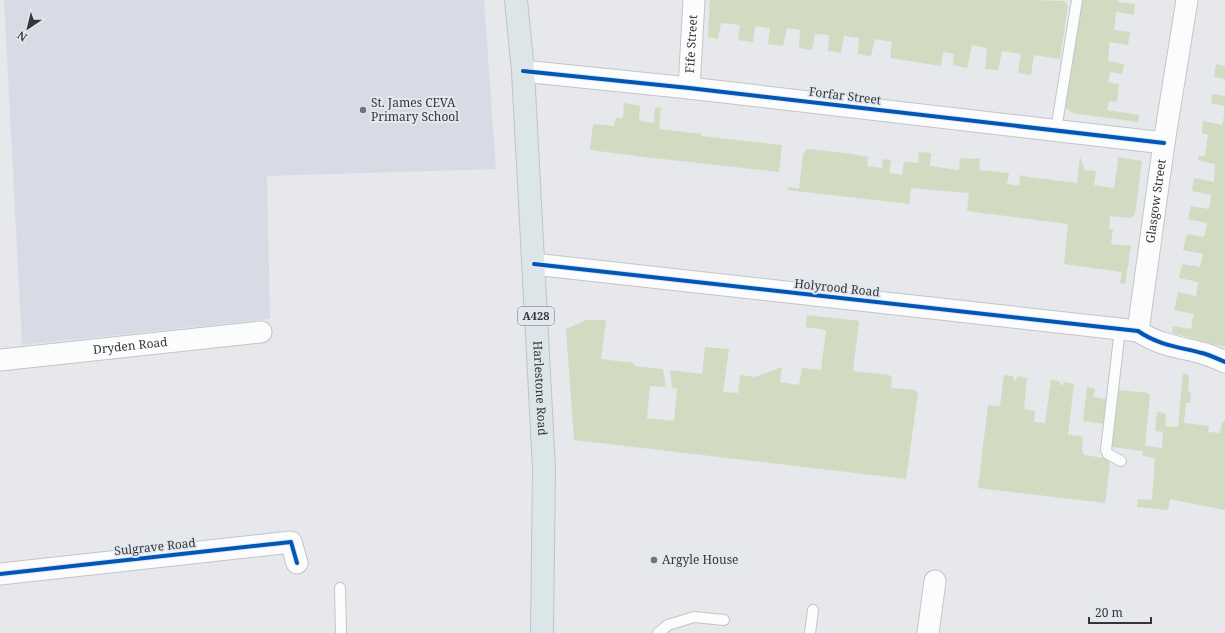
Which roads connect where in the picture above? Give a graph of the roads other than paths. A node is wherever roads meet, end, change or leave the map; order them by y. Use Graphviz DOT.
graph roads {
  1 [pos="516,0"];
  2 [pos="694,0"];
  3 [pos="1077,0"];
  4 [pos="1187,0"];
  5 [pos="523,71"];
  6 [pos="689,88"];
  7 [pos="1056,130"];
  8 [pos="1164,143"];
  9 [pos="534,264"];
  10 [pos="1129,330"];
  11 [pos="261,332"];
  12 [pos="0,360"];
  13 [pos="1225,363"];
  14 [pos="1121,461"];
  15 [pos="297,563"];
  16 [pos="0,574"];
  17 [pos="935,580"];
  18 [pos="340,588"];
  19 [pos="812,610"];
  20 [pos="724,620"];
  21 [pos="341,633"];
  22 [pos="542,633"];
  23 [pos="658,633"];
  24 [pos="810,633"];
  25 [pos="928,633"];
  1 -- 5 [label="main road, Harlestone Road / A428"];
  2 -- 6 [label="street, Fife Street"];
  3 -- 7 [label="lane"];
  4 -- 8 [label="street, Glasgow Street"];
  5 -- 6 [label="street, Forfar Street"];
  5 -- 9 [label="main road, Harlestone Road / A428"];
  6 -- 7 [label="street, Forfar Street"];
  7 -- 8 [label="street, Forfar Street"];
  8 -- 10 [label="street, Glasgow Street"];
  9 -- 10 [label="street, Holyrood Road"];
  9 -- 22 [label="main road, Harlestone Road / A428"];
  10 -- 13 [label="street"];
  10 -- 14 [label="lane"];
  11 -- 12 [label="street, Dryden Road"];
  15 -- 16 [label="street, Sulgrave Road"];
  17 -- 25 [label="street"];
  18 -- 21 [label="lane"];
  19 -- 24 [label="lane"];
  20 -- 23 [label="lane"];
}
